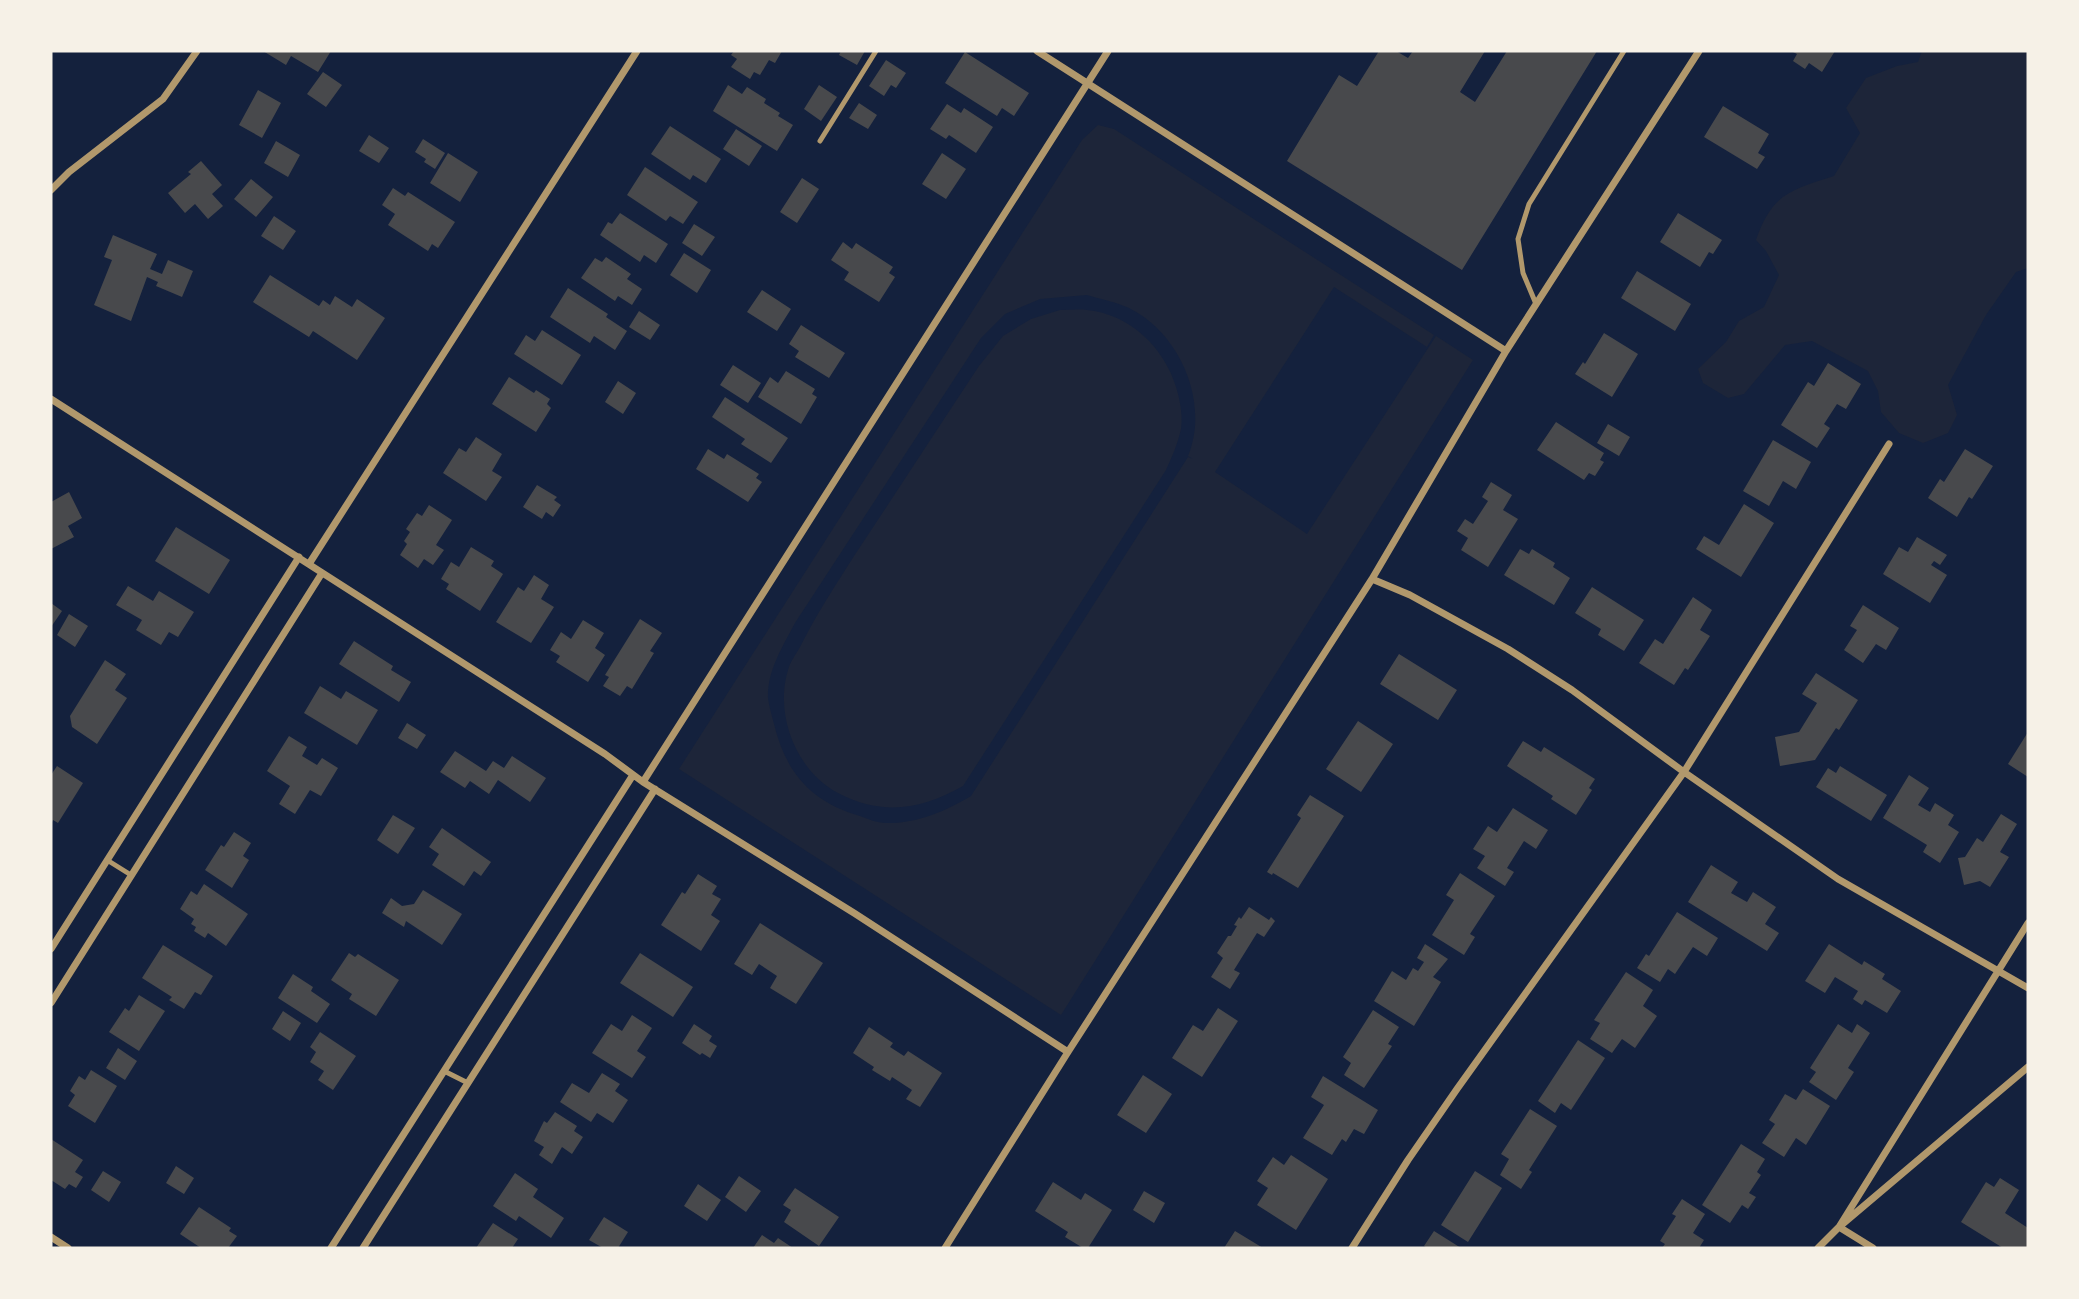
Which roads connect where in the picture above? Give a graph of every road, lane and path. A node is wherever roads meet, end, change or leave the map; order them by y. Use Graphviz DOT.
graph roads {
  1 [pos="197,51"];
  2 [pos="636,51"];
  3 [pos="876,51"];
  4 [pos="1037,51"];
  5 [pos="1108,51"];
  6 [pos="1624,51"];
  7 [pos="1699,51"];
  8 [pos="1087,83"];
  9 [pos="820,141"];
  10 [pos="51,190"];
  11 [pos="1536,304"];
  12 [pos="1506,351"];
  13 [pos="51,399"];
  14 [pos="1889,444"];
  15 [pos="299,557"];
  16 [pos="310,564"];
  17 [pos="322,573"];
  18 [pos="1371,579"];
  19 [pos="1684,772"];
  20 [pos="633,775"];
  21 [pos="643,782"];
  22 [pos="655,789"];
  23 [pos="107,860"];
  24 [pos="131,875"];
  25 [pos="2028,923"];
  26 [pos="51,949"];
  27 [pos="1998,971"];
  28 [pos="2028,988"];
  29 [pos="51,1003"];
  30 [pos="1068,1052"];
  31 [pos="2028,1067"];
  32 [pos="444,1070"];
  33 [pos="468,1083"];
  34 [pos="1839,1227"];
  35 [pos="51,1237"];
  36 [pos="68,1248"];
  37 [pos="331,1248"];
  38 [pos="363,1248"];
  39 [pos="946,1248"];
  40 [pos="1352,1248"];
  41 [pos="1818,1248"];
  42 [pos="1873,1248"];
  1 -- 10 [label="street"];
  2 -- 16 [label="street"];
  3 -- 9 [label="lane"];
  4 -- 8 [label="street"];
  5 -- 8 [label="street"];
  6 -- 11 [label="lane"];
  7 -- 11 [label="street"];
  8 -- 12 [label="street"];
  8 -- 21 [label="street"];
  11 -- 12 [label="street"];
  12 -- 18 [label="street"];
  13 -- 15 [label="street"];
  14 -- 19 [label="street"];
  15 -- 16 [label="street"];
  15 -- 23 [label="street"];
  16 -- 17 [label="street"];
  17 -- 20 [label="street"];
  17 -- 24 [label="street"];
  18 -- 19 [label="street"];
  18 -- 30 [label="street"];
  19 -- 27 [label="street"];
  19 -- 40 [label="street"];
  20 -- 21 [label="street"];
  20 -- 32 [label="street"];
  21 -- 22 [label="street"];
  22 -- 30 [label="street"];
  22 -- 33 [label="street"];
  23 -- 24 [label="lane"];
  23 -- 26 [label="street"];
  24 -- 29 [label="street"];
  25 -- 27 [label="street"];
  27 -- 28 [label="street"];
  27 -- 34 [label="street"];
  30 -- 39 [label="street"];
  31 -- 34 [label="street"];
  32 -- 33 [label="lane"];
  32 -- 37 [label="street"];
  33 -- 38 [label="street"];
  34 -- 41 [label="street"];
  34 -- 42 [label="street"];
  35 -- 36 [label="street"];
}
